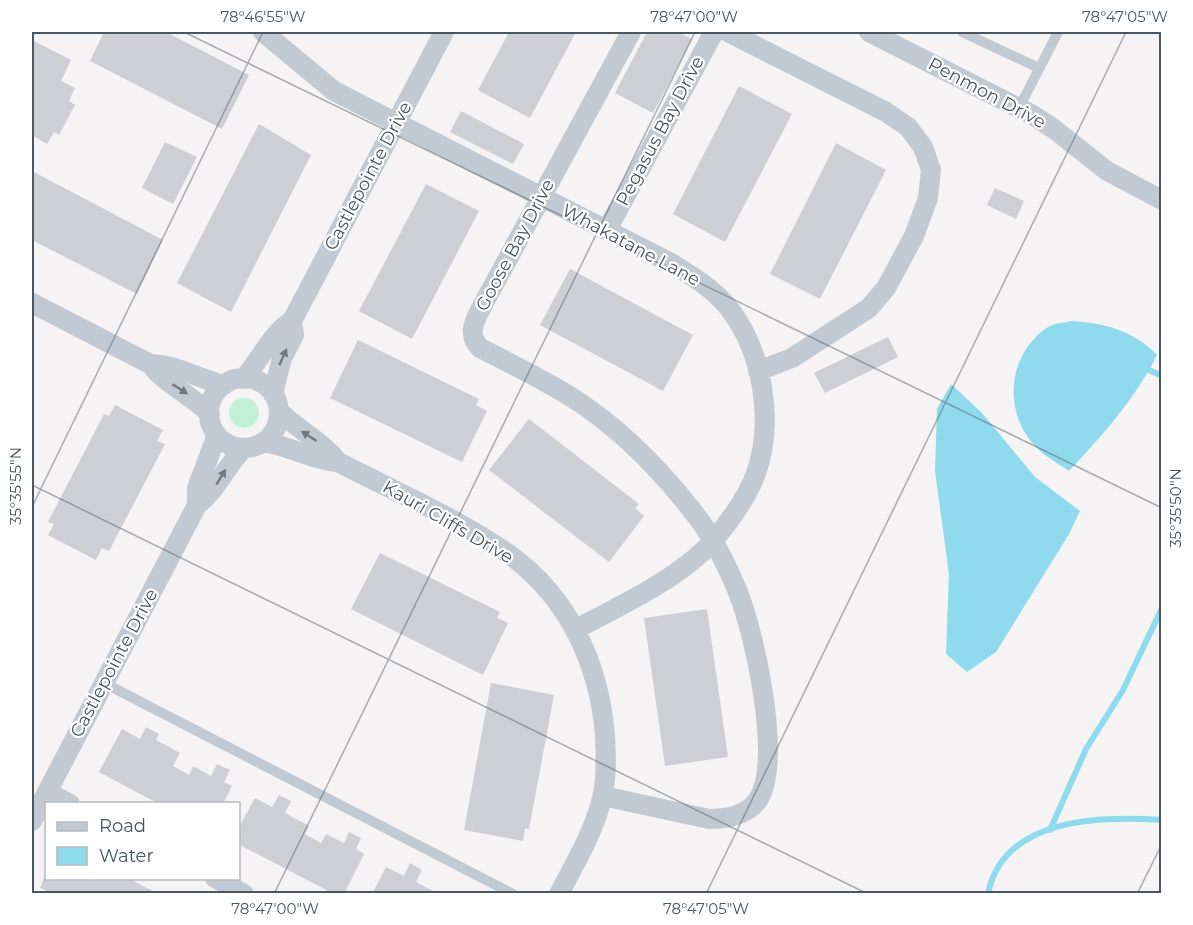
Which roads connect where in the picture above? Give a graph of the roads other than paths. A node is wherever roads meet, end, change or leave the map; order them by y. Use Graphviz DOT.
graph roads {
  1 [pos="263,32"];
  2 [pos="444,32"];
  3 [pos="631,32"];
  4 [pos="714,32"];
  5 [pos="728,32"];
  6 [pos="869,32"];
  7 [pos="962,32"];
  8 [pos="1058,32"];
  9 [pos="1039,68"];
  10 [pos="1019,108"];
  11 [pos="397,121"];
  12 [pos="541,196"];
  13 [pos="1161,200"];
  14 [pos="607,230"];
  15 [pos="32,303"];
  16 [pos="292,321"];
  17 [pos="150,364"];
  18 [pos="758,371"];
  19 [pos="243,379"];
  20 [pos="224,385"];
  21 [pos="276,403"];
  22 [pos="210,414"];
  23 [pos="217,435"];
  24 [pos="264,442"];
  25 [pos="244,448"];
  26 [pos="338,462"];
  27 [pos="197,505"];
  28 [pos="713,541"];
  29 [pos="576,629"];
  30 [pos="104,683"];
  31 [pos="47,792"];
  32 [pos="603,796"];
  33 [pos="66,802"];
  34 [pos="32,821"];
  35 [pos="217,880"];
  36 [pos="244,894"];
  37 [pos="513,894"];
  38 [pos="559,894"];
  1 -- 11 [label="street, Whakatane Lane"];
  2 -- 11 [label="street, Castlepointe Drive"];
  3 -- 12 [label="street, Goose Bay Drive"];
  4 -- 14 [label="street, Pegasus Bay Drive"];
  5 -- 18 [label="street"];
  6 -- 10 [label="street, Penmon Drive"];
  7 -- 9 [label="lane"];
  8 -- 9 [label="lane"];
  9 -- 10 [label="lane"];
  10 -- 13 [label="street, Penmon Drive"];
  11 -- 12 [label="street, Whakatane Lane"];
  11 -- 16 [label="street, Castlepointe Drive"];
  12 -- 14 [label="street, Whakatane Lane"];
  12 -- 28 [label="street, Goose Bay Drive"];
  14 -- 18 [label="street, Whakatane Lane"];
  15 -- 17 [label="street"];
  16 -- 19 [label="street, Castlepointe Drive"];
  21 -- 16 [label="street, Castlepointe Drive, one-way"];
  17 -- 20 [label="street"];
  17 -- 22 [label="street, one-way"];
  18 -- 28 [label="street, Whakatane Lane"];
  19 -- 20 [label="street"];
  19 -- 21 [label="street"];
  20 -- 22 [label="street"];
  21 -- 24 [label="street"];
  26 -- 21 [label="street, Kauri Cliffs Drive, one-way"];
  22 -- 23 [label="street"];
  23 -- 25 [label="street"];
  23 -- 27 [label="street, Castlepointe Drive"];
  24 -- 25 [label="street"];
  24 -- 26 [label="street, Kauri Cliffs Drive"];
  27 -- 25 [label="street, Castlepointe Drive, one-way"];
  26 -- 29 [label="street, Kauri Cliffs Drive"];
  27 -- 30 [label="street, Castlepointe Drive"];
  28 -- 29 [label="street, Whakatane Lane"];
  28 -- 32 [label="street, Goose Bay Drive"];
  29 -- 32 [label="street, Kauri Cliffs Drive"];
  30 -- 31 [label="street, Castlepointe Drive"];
  30 -- 37 [label="lane"];
  31 -- 33 [label="street"];
  31 -- 34 [label="street, Castlepointe Drive"];
  32 -- 38 [label="street, Kauri Cliffs Drive"];
  35 -- 36 [label="street"];
}
